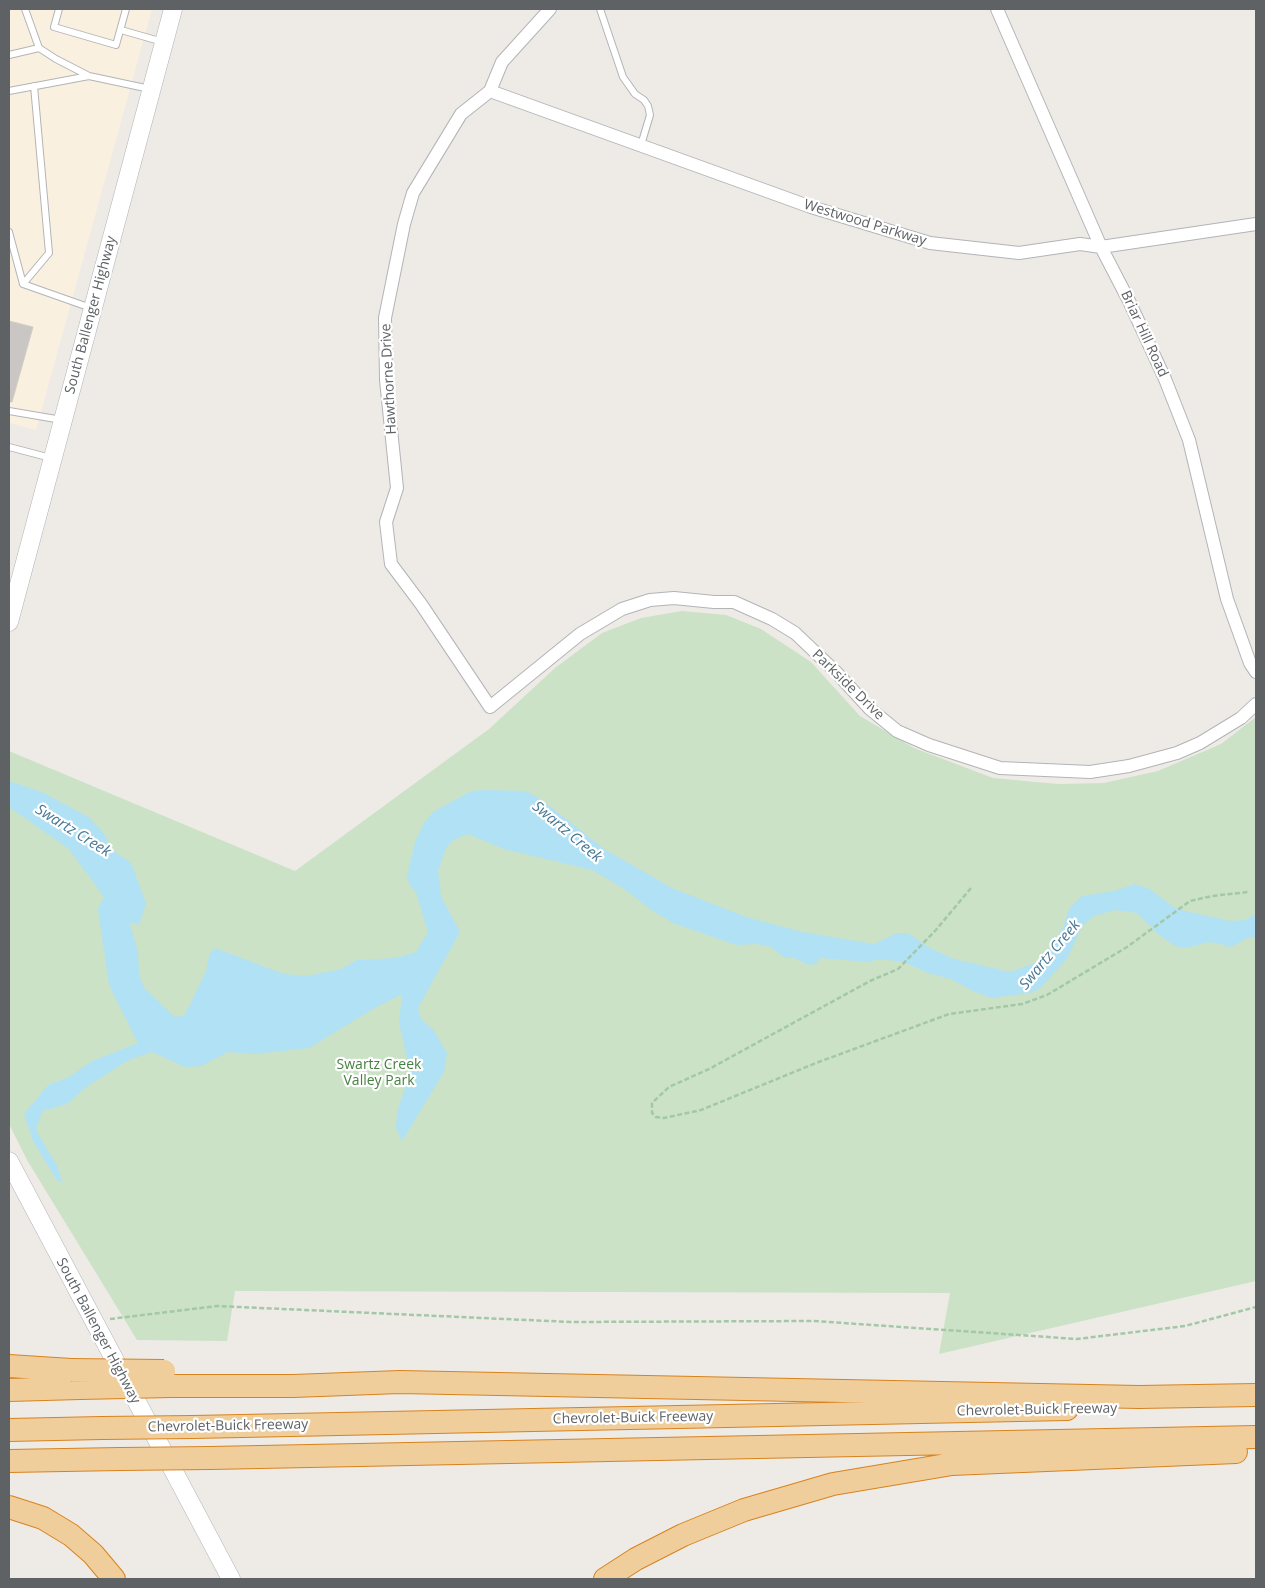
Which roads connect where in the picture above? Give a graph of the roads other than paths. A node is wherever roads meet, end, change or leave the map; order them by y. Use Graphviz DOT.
graph roads {
  1 [pos="24,9"];
  2 [pos="59,9"];
  3 [pos="126,9"];
  4 [pos="173,9"];
  5 [pos="550,9"];
  6 [pos="600,9"];
  7 [pos="997,9"];
  8 [pos="121,30"];
  9 [pos="164,42"];
  10 [pos="39,48"];
  11 [pos="9,55"];
  12 [pos="89,76"];
  13 [pos="34,86"];
  14 [pos="152,89"];
  15 [pos="9,90"];
  16 [pos="490,91"];
  17 [pos="641,146"];
  18 [pos="1256,224"];
  19 [pos="9,232"];
  20 [pos="1101,247"];
  21 [pos="23,284"];
  22 [pos="92,309"];
  23 [pos="9,411"];
  24 [pos="63,420"];
  25 [pos="9,447"];
  26 [pos="53,458"];
  27 [pos="9,622"];
  28 [pos="1256,672"];
  29 [pos="1256,704"];
  30 [pos="490,707"];
  31 [pos="9,1161"];
  32 [pos="9,1366"];
  33 [pos="76,1379"];
  34 [pos="9,1390"];
  35 [pos="1256,1395"];
  36 [pos="1256,1404"];
  37 [pos="9,1430"];
  38 [pos="1256,1437"];
  39 [pos="1256,1451"];
  40 [pos="9,1461"];
  41 [pos="9,1507"];
  42 [pos="114,1579"];
  43 [pos="231,1579"];
  44 [pos="605,1579"];
  1 -- 10 [label="lane"];
  2 -- 8 [label="lane"];
  3 -- 8 [label="lane"];
  4 -- 9 [label="street, South Ballenger Highway"];
  5 -- 16 [label="street, Hawthorne Drive"];
  6 -- 17 [label="lane"];
  7 -- 20 [label="street, Briar Hill Road"];
  8 -- 9 [label="lane"];
  9 -- 14 [label="street, South Ballenger Highway"];
  10 -- 11 [label="lane"];
  10 -- 12 [label="lane"];
  12 -- 13 [label="lane"];
  12 -- 14 [label="lane"];
  13 -- 15 [label="lane"];
  13 -- 21 [label="lane"];
  14 -- 22 [label="street, South Ballenger Highway"];
  16 -- 17 [label="street, Westwood Parkway"];
  16 -- 30 [label="street, Hawthorne Drive"];
  17 -- 20 [label="street, Westwood Parkway"];
  18 -- 20 [label="street, Westwood Parkway"];
  19 -- 21 [label="lane"];
  20 -- 28 [label="street, Briar Hill Road"];
  21 -- 22 [label="lane"];
  22 -- 24 [label="street, South Ballenger Highway"];
  23 -- 24 [label="lane"];
  24 -- 26 [label="street, South Ballenger Highway"];
  25 -- 26 [label="lane"];
  26 -- 27 [label="street, South Ballenger Highway"];
  29 -- 30 [label="street, Parkside Drive"];
  31 -- 43 [label="street, South Ballenger Highway"];
  32 -- 33 [label="highway"];
  33 -- 34 [label="highway"];
  33 -- 35 [label="highway, bridge"];
  36 -- 37 [label="highway, Chevrolet-Buick Freeway, bridge"];
  38 -- 40 [label="highway, bridge"];
  39 -- 44 [label="highway"];
  41 -- 42 [label="highway"];
}
